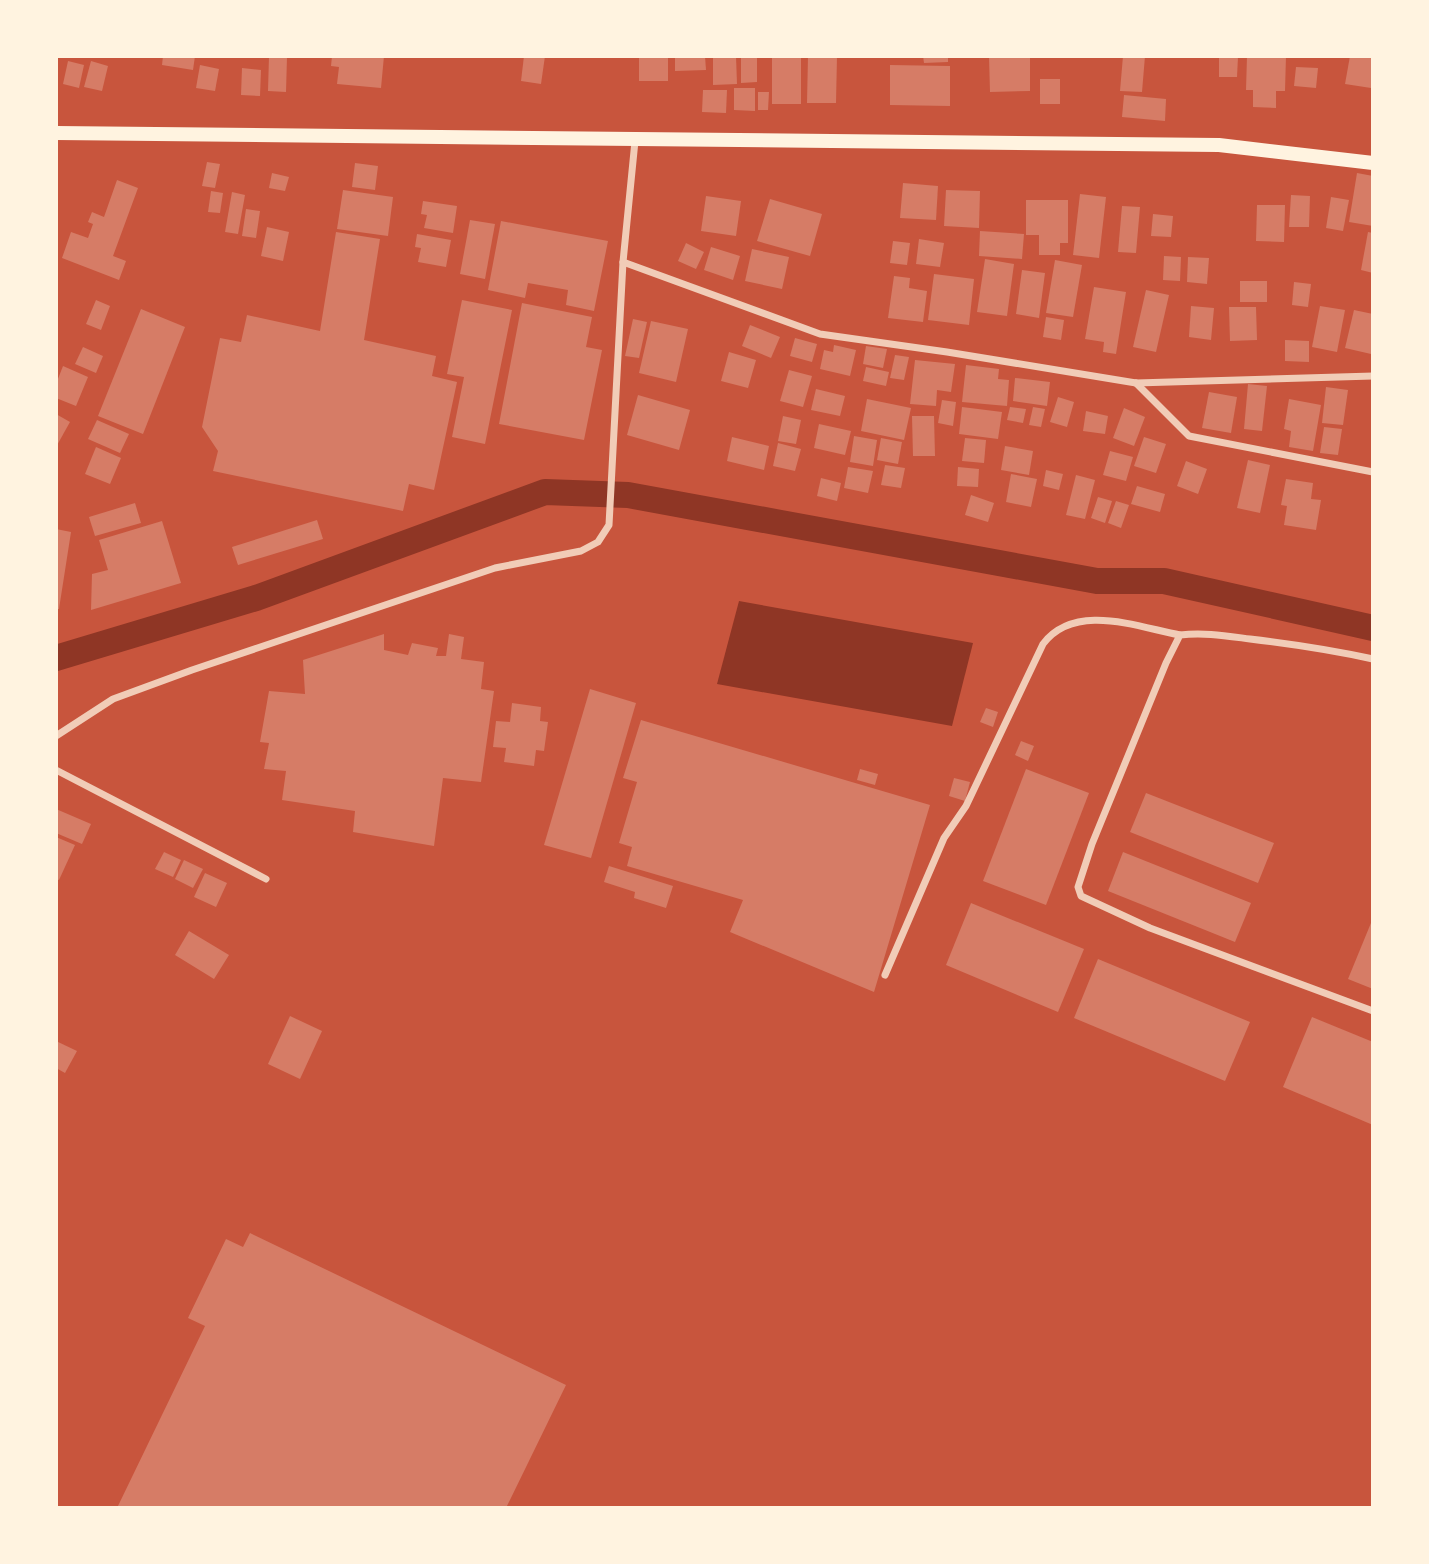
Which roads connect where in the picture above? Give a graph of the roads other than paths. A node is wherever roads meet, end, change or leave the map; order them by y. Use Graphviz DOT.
graph roads {
  1 [pos="56,133"];
  2 [pos="635,141"];
  3 [pos="1373,163"];
  4 [pos="623,262"];
  5 [pos="1373,376"];
  6 [pos="1136,383"];
  7 [pos="1373,472"];
  8 [pos="1181,635"];
  9 [pos="1373,659"];
  10 [pos="56,736"];
  11 [pos="56,770"];
  12 [pos="266,879"];
  13 [pos="885,975"];
  14 [pos="1373,1011"];
  1 -- 2 [label="main road"];
  2 -- 3 [label="main road"];
  2 -- 4 [label="street"];
  4 -- 6 [label="street"];
  4 -- 10 [label="street"];
  5 -- 6 [label="street"];
  6 -- 7 [label="street"];
  8 -- 9 [label="street"];
  8 -- 13 [label="street"];
  8 -- 14 [label="street"];
  11 -- 12 [label="street"];
}
